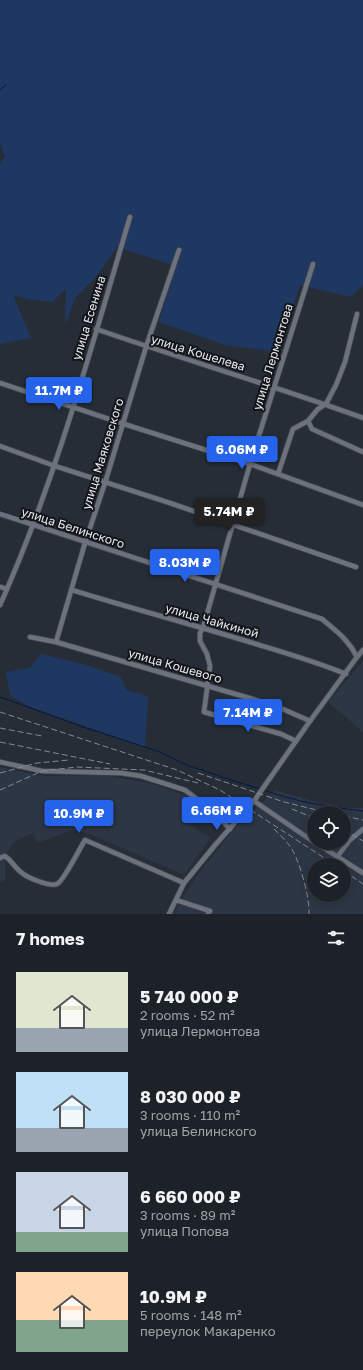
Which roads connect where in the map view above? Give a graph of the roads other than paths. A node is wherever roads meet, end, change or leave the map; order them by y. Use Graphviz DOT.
graph roads {
  1 [pos="130,217"];
  2 [pos="179,250"];
  3 [pos="313,264"];
  4 [pos="357,314"];
  5 [pos="96,329"];
  6 [pos="146,347"];
  7 [pos="0,383"];
  8 [pos="274,387"];
  9 [pos="326,404"];
  10 [pos="72,407"];
  11 [pos="363,418"];
  12 [pos="308,421"];
  13 [pos="124,424"];
  14 [pos="0,446"];
  15 [pos="363,452"];
  16 [pos="250,464"];
  17 [pos="54,466"];
  18 [pos="278,474"];
  19 [pos="106,483"];
  20 [pos="363,505"];
  21 [pos="0,514"];
  22 [pos="232,524"];
  23 [pos="32,525"];
  24 [pos="85,542"];
  25 [pos="356,567"];
  26 [pos="216,585"];
  27 [pos="0,587"];
  28 [pos="7,589"];
  29 [pos="72,590"];
  30 [pos="0,605"];
  31 [pos="203,628"];
  32 [pos="30,637"];
  33 [pos="56,642"];
  34 [pos="363,650"];
  35 [pos="357,657"];
  36 [pos="346,674"];
  37 [pos="207,686"];
  38 [pos="310,721"];
  39 [pos="296,741"];
  40 [pos="0,762"];
  41 [pos="254,801"];
  42 [pos="230,829"];
  43 [pos="363,829"];
  44 [pos="307,837"];
  45 [pos="351,839"];
  46 [pos="326,850"];
  47 [pos="342,850"];
  48 [pos="337,857"];
  49 [pos="0,858"];
  50 [pos="363,873"];
  51 [pos="184,883"];
  52 [pos="176,900"];
  53 [pos="169,914"];
  54 [pos="208,914"];
  1 -- 5 [label="street, улица Есенина"];
  2 -- 6 [label="street, улица Маяковского"];
  3 -- 8 [label="street, улица Лермонтова"];
  4 -- 9 [label="street"];
  5 -- 6 [label="street, улица Кошелева"];
  5 -- 10 [label="street, улица Есенина"];
  6 -- 8 [label="street, улица Кошелева"];
  6 -- 13 [label="street, улица Маяковского"];
  7 -- 10 [label="street"];
  8 -- 9 [label="street, улица Кошелева"];
  8 -- 16 [label="street, улица Лермонтова"];
  9 -- 11 [label="street, улица Кошелева"];
  9 -- 12 [label="street"];
  10 -- 13 [label="street"];
  10 -- 17 [label="street, улица Есенина"];
  12 -- 15 [label="street"];
  12 -- 18 [label="street"];
  13 -- 16 [label="street"];
  13 -- 19 [label="street, улица Маяковского"];
  14 -- 17 [label="street"];
  16 -- 18 [label="street"];
  16 -- 22 [label="street, улица Лермонтова"];
  17 -- 19 [label="street"];
  17 -- 23 [label="street, улица Есенина"];
  18 -- 20 [label="street"];
  19 -- 22 [label="street"];
  19 -- 24 [label="street, улица Маяковского"];
  21 -- 23 [label="street, улица Белинского"];
  22 -- 25 [label="street"];
  22 -- 26 [label="street, улица Лермонтова"];
  23 -- 24 [label="street, улица Белинского"];
  23 -- 28 [label="street, улица Есенина"];
  24 -- 26 [label="street, улица Белинского"];
  24 -- 29 [label="street, улица Маяковского"];
  26 -- 31 [label="street, улица Лермонтова"];
  26 -- 35 [label="street, улица Белинского"];
  27 -- 28 [label="street"];
  28 -- 30 [label="street, улица Есенина"];
  29 -- 31 [label="street, улица Чайкиной"];
  29 -- 33 [label="street, улица Маяковского"];
  31 -- 36 [label="street, улица Чайкиной"];
  31 -- 37 [label="street, улица Лермонтова"];
  32 -- 33 [label="street, улица Кошевого"];
  33 -- 37 [label="street, улица Кошевого"];
  34 -- 35 [label="street"];
  35 -- 36 [label="street"];
  36 -- 38 [label="street"];
  37 -- 38 [label="street, улица Кошевого"];
  37 -- 39 [label="street, улица Лермонтова"];
  38 -- 39 [label="street"];
  39 -- 41 [label="street"];
  40 -- 42 [label="street"];
  41 -- 42 [label="street"];
  41 -- 44 [label="street"];
  42 -- 51 [label="street"];
  43 -- 45 [label="street"];
  46 -- 48 [label="street"];
  47 -- 48 [label="street"];
  48 -- 50 [label="street"];
  49 -- 51 [label="street"];
  51 -- 52 [label="street"];
  52 -- 53 [label="street"];
  52 -- 54 [label="street"];
}
